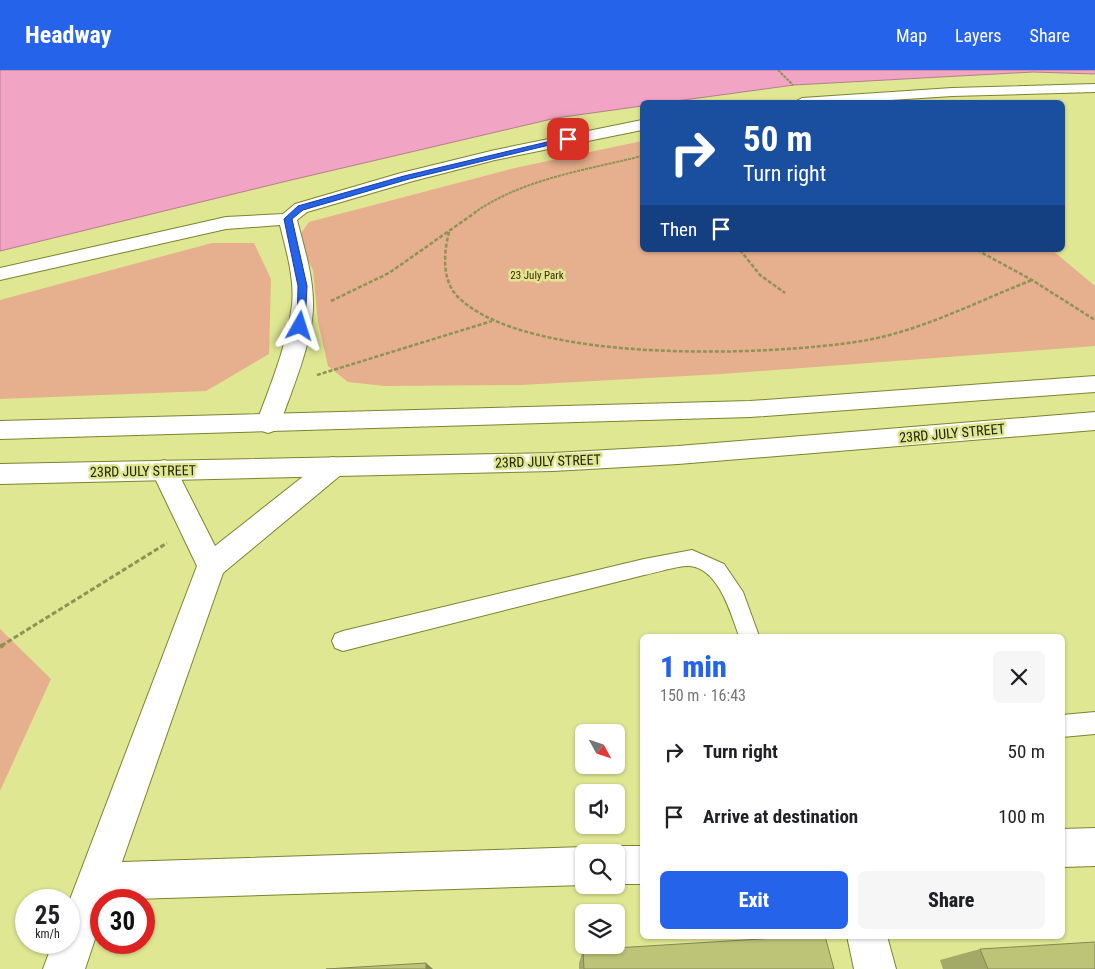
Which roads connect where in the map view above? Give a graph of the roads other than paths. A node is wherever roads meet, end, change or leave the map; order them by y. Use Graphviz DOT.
graph roads {
  1 [pos="1095,88"];
  2 [pos="832,100"];
  3 [pos="640,125"];
  4 [pos="288,219"];
  5 [pos="0,274"];
  6 [pos="1095,384"];
  7 [pos="1095,421"];
  8 [pos="268,424"];
  9 [pos="0,430"];
  10 [pos="333,467"];
  11 [pos="164,470"];
  12 [pos="0,474"];
  13 [pos="210,566"];
  14 [pos="748,634"];
  15 [pos="343,641"];
  16 [pos="1095,723"];
  17 [pos="1065,726"];
  18 [pos="1095,847"];
  19 [pos="1065,848"];
  20 [pos="640,864"];
  21 [pos="625,865"];
  22 [pos="575,866"];
  23 [pos="95,882"];
  24 [pos="867,939"];
  25 [pos="64,969"];
  26 [pos="875,969"];
  1 -- 2 [label="street"];
  3 -- 4 [label="street"];
  4 -- 5 [label="street"];
  4 -- 8 [label="street"];
  6 -- 8 [label="street"];
  7 -- 10 [label="street, 23RD JULY STREET"];
  8 -- 9 [label="street"];
  10 -- 11 [label="street, 23RD JULY STREET"];
  10 -- 13 [label="street"];
  11 -- 12 [label="street, 23RD JULY STREET"];
  11 -- 13 [label="street"];
  13 -- 23 [label="street"];
  14 -- 15 [label="lane"];
  16 -- 17 [label="lane"];
  18 -- 19 [label="street"];
  20 -- 21 [label="street"];
  22 -- 23 [label="street"];
  23 -- 25 [label="street"];
  24 -- 26 [label="street"];
}
